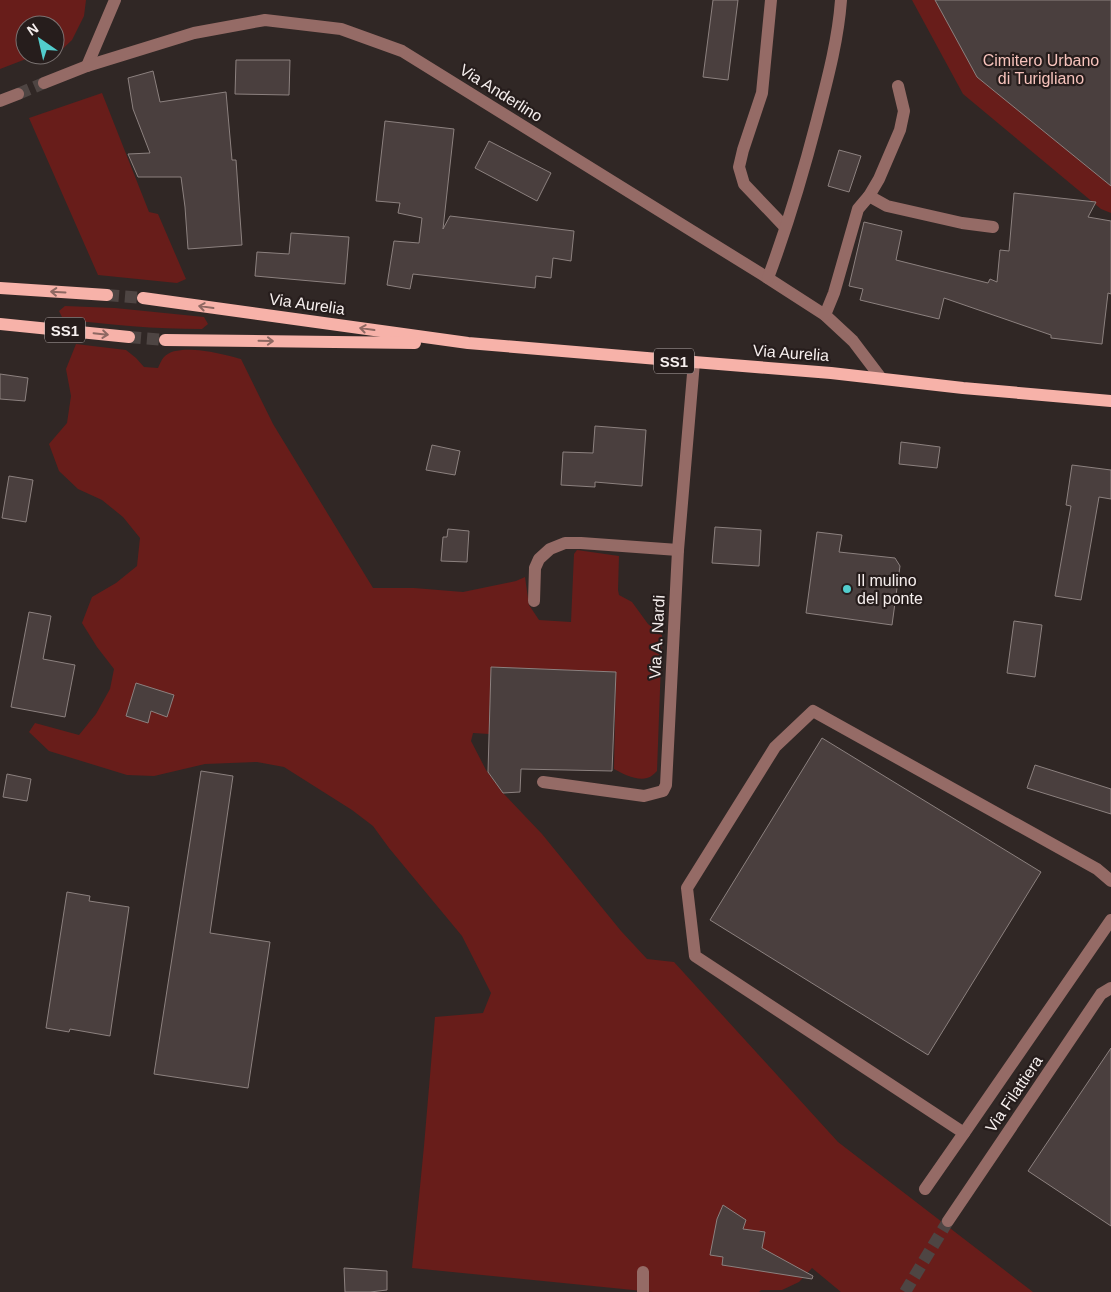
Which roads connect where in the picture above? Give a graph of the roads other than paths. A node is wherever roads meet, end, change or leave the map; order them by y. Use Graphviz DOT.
graph roads {
  1 [pos="114,0"];
  2 [pos="771,0"];
  3 [pos="841,0"];
  4 [pos="87,66"];
  5 [pos="44,83"];
  6 [pos="898,86"];
  7 [pos="18,94"];
  8 [pos="0,101"];
  9 [pos="868,196"];
  10 [pos="785,227"];
  11 [pos="993,228"];
  12 [pos="768,278"];
  13 [pos="0,288"];
  14 [pos="107,295"];
  15 [pos="143,298"];
  16 [pos="825,315"];
  17 [pos="0,324"];
  18 [pos="129,337"];
  19 [pos="164,340"];
  20 [pos="468,343"];
  21 [pos="694,362"];
  22 [pos="881,378"];
  23 [pos="1111,401"];
  24 [pos="678,550"];
  25 [pos="534,601"];
  26 [pos="543,782"];
  27 [pos="1111,881"];
  28 [pos="1111,920"];
  29 [pos="1111,988"];
  30 [pos="964,1133"];
  31 [pos="925,1189"];
  32 [pos="948,1222"];
  33 [pos="643,1272"];
  34 [pos="643,1292"];
  1 -- 4 [label="street"];
  2 -- 10 [label="street"];
  3 -- 10 [label="street"];
  4 -- 5 [label="street, Via Anderlino"];
  4 -- 12 [label="street, Via Anderlino"];
  6 -- 9 [label="street"];
  7 -- 8 [label="street"];
  9 -- 11 [label="street"];
  9 -- 16 [label="street"];
  10 -- 12 [label="street"];
  12 -- 16 [label="street, Via Anderlino"];
  14 -- 13 [label="main road, SS1, one-way"];
  20 -- 15 [label="main road, Via Aurelia / SS1, one-way"];
  16 -- 22 [label="street, Via Anderlino"];
  17 -- 18 [label="main road, SS1, one-way"];
  19 -- 20 [label="main road, Via Aurelia / SS1, one-way"];
  20 -- 21 [label="main road, Via Aurelia / SS1"];
  21 -- 22 [label="main road, Via Aurelia / SS1"];
  21 -- 24 [label="street, Via A. Nardi"];
  22 -- 23 [label="main road, Via Aurelia / SS1"];
  24 -- 25 [label="street"];
  24 -- 26 [label="street, Via A. Nardi"];
  27 -- 30 [label="street"];
  28 -- 30 [label="street"];
  29 -- 32 [label="street, Via Filattiera"];
  30 -- 31 [label="street"];
  33 -- 34 [label="street"];
}
